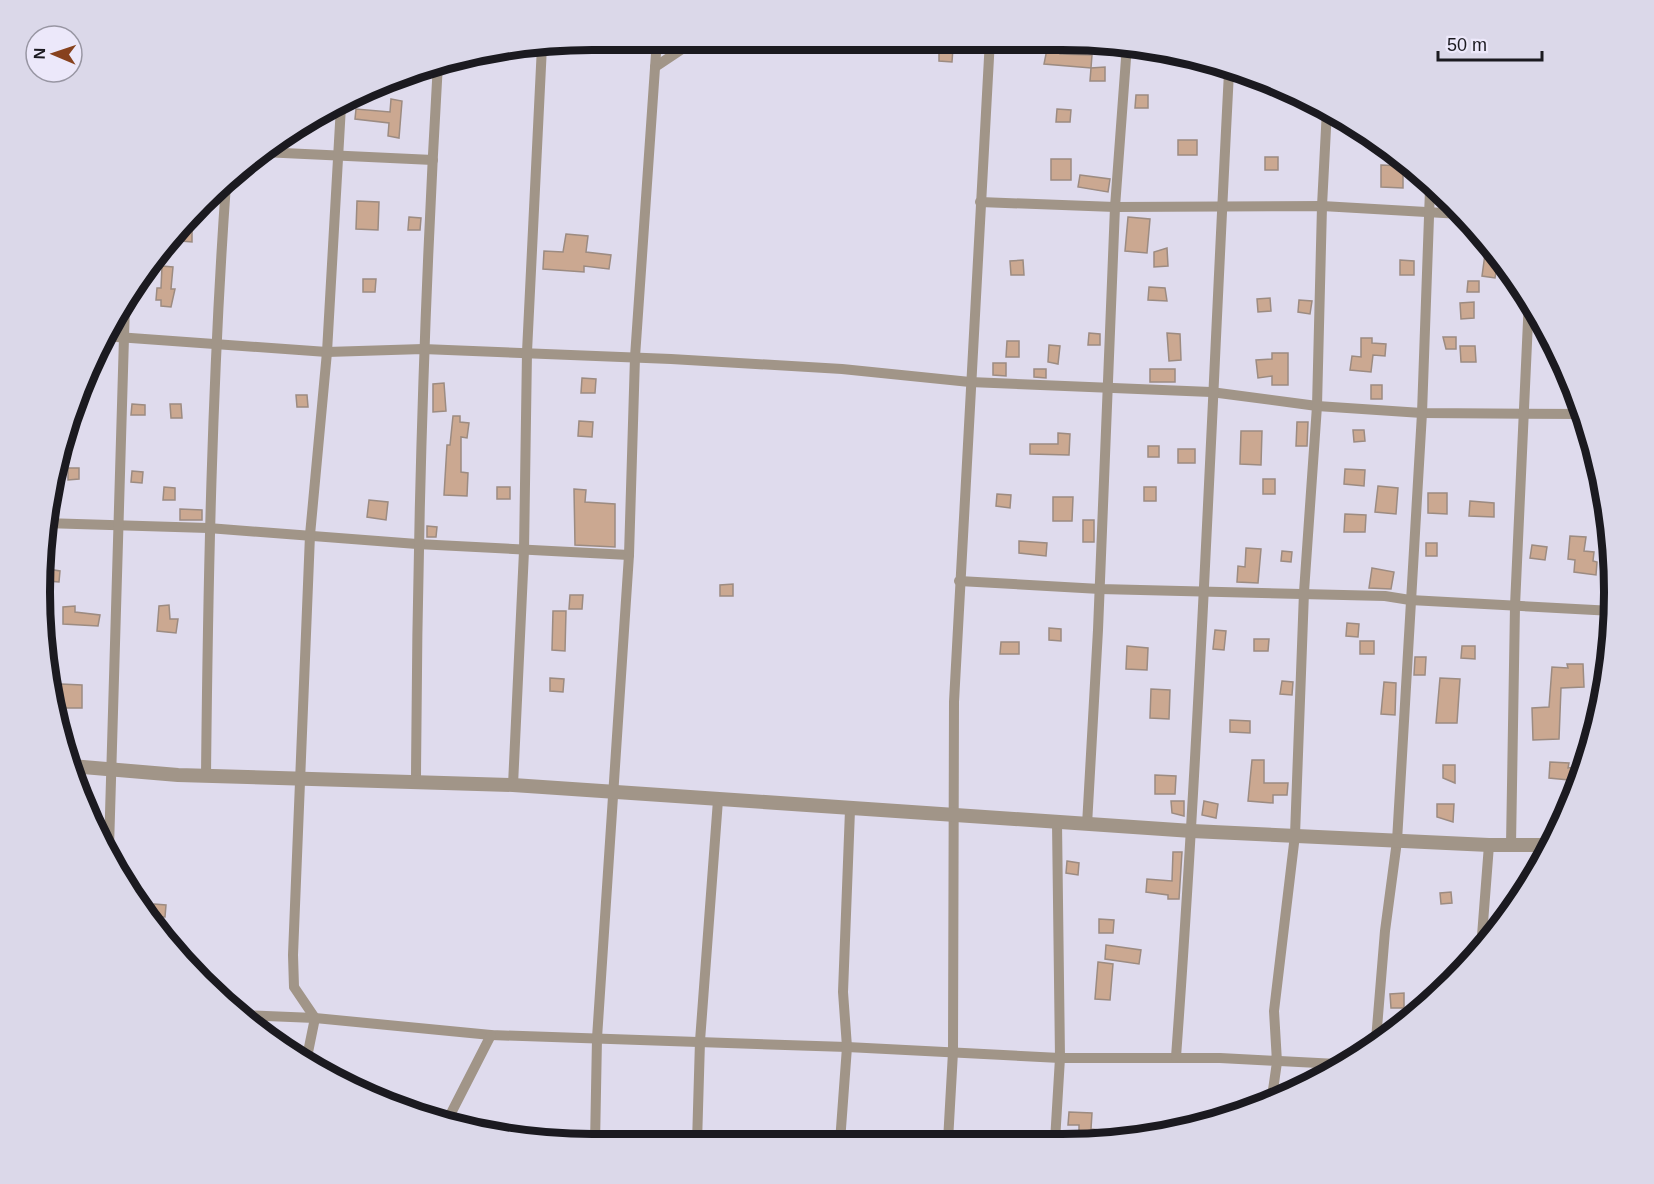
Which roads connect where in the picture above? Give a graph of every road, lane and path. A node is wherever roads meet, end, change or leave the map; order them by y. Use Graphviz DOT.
graph roads {
  1 [pos="656,50"];
  2 [pos="680,50"];
  3 [pos="989,50"];
  4 [pos="542,52"];
  5 [pos="1126,53"];
  6 [pos="655,67"];
  7 [pos="438,72"];
  8 [pos="1229,76"];
  9 [pos="341,111"];
  10 [pos="1327,118"];
  11 [pos="275,153"];
  12 [pos="339,155"];
  13 [pos="433,160"];
  14 [pos="225,192"];
  15 [pos="1430,193"];
  16 [pos="980,202"];
  17 [pos="1322,206"];
  18 [pos="1115,207"];
  19 [pos="1222,208"];
  20 [pos="1430,213"];
  21 [pos="1451,214"];
  22 [pos="1528,315"];
  23 [pos="125,317"];
  24 [pos="114,336"];
  25 [pos="124,337"];
  26 [pos="215,343"];
  27 [pos="423,349"];
  28 [pos="327,352"];
  29 [pos="526,352"];
  30 [pos="635,357"];
  31 [pos="970,382"];
  32 [pos="1107,389"];
  33 [pos="1211,392"];
  34 [pos="1317,406"];
  35 [pos="1422,413"];
  36 [pos="1524,414"];
  37 [pos="1574,414"];
  38 [pos="54,523"];
  39 [pos="120,526"];
  40 [pos="208,528"];
  41 [pos="310,535"];
  42 [pos="417,544"];
  43 [pos="524,551"];
  44 [pos="629,555"];
  45 [pos="959,581"];
  46 [pos="1100,589"];
  47 [pos="1202,590"];
  48 [pos="1304,592"];
  49 [pos="1410,600"];
  50 [pos="1515,606"];
  51 [pos="1603,611"];
  52 [pos="78,766"];
  53 [pos="111,768"];
  54 [pos="206,776"];
  55 [pos="301,780"];
  56 [pos="416,782"];
  57 [pos="513,785"];
  58 [pos="616,793"];
  59 [pos="718,800"];
  60 [pos="850,810"];
  61 [pos="955,816"];
  62 [pos="1057,823"];
  63 [pos="1087,825"];
  64 [pos="1192,831"];
  65 [pos="1295,835"];
  66 [pos="109,840"];
  67 [pos="1397,841"];
  68 [pos="1489,845"];
  69 [pos="1510,845"];
  70 [pos="1542,845"];
  71 [pos="1482,935"];
  72 [pos="254,1016"];
  73 [pos="315,1018"];
  74 [pos="1377,1033"];
  75 [pos="490,1035"];
  76 [pos="597,1038"];
  77 [pos="700,1041"];
  78 [pos="847,1047"];
  79 [pos="953,1052"];
  80 [pos="308,1054"];
  81 [pos="1176,1057"];
  82 [pos="1060,1058"];
  83 [pos="1277,1062"];
  84 [pos="1330,1064"];
  85 [pos="1273,1092"];
  86 [pos="450,1115"];
  87 [pos="594,1134"];
  88 [pos="697,1134"];
  89 [pos="841,1134"];
  90 [pos="948,1134"];
  91 [pos="1055,1134"];
  1 -- 6 [label="street"];
  2 -- 6 [label="street"];
  3 -- 16 [label="street"];
  4 -- 29 [label="street"];
  5 -- 18 [label="street"];
  6 -- 30 [label="street"];
  7 -- 13 [label="street"];
  8 -- 19 [label="street"];
  9 -- 12 [label="street"];
  10 -- 17 [label="street"];
  11 -- 12 [label="street"];
  12 -- 13 [label="street"];
  12 -- 28 [label="street"];
  13 -- 27 [label="street"];
  14 -- 26 [label="street"];
  15 -- 20 [label="street"];
  16 -- 18 [label="street"];
  16 -- 31 [label="street"];
  17 -- 19 [label="street"];
  17 -- 20 [label="street"];
  17 -- 34 [label="street"];
  18 -- 19 [label="street"];
  18 -- 32 [label="street"];
  19 -- 33 [label="street"];
  20 -- 21 [label="street"];
  20 -- 35 [label="street"];
  22 -- 36 [label="street"];
  23 -- 25 [label="street"];
  24 -- 25 [label="street"];
  25 -- 26 [label="street"];
  25 -- 39 [label="street"];
  26 -- 28 [label="street"];
  26 -- 40 [label="street"];
  27 -- 28 [label="street"];
  27 -- 29 [label="street"];
  27 -- 42 [label="street"];
  28 -- 41 [label="street"];
  29 -- 30 [label="street"];
  29 -- 43 [label="street"];
  30 -- 31 [label="street"];
  30 -- 44 [label="street"];
  31 -- 32 [label="street"];
  31 -- 45 [label="street"];
  32 -- 33 [label="street"];
  32 -- 46 [label="street"];
  33 -- 34 [label="street"];
  33 -- 47 [label="street"];
  34 -- 35 [label="street"];
  34 -- 48 [label="street"];
  35 -- 36 [label="street"];
  35 -- 49 [label="street"];
  36 -- 37 [label="street"];
  36 -- 50 [label="street"];
  38 -- 39 [label="street"];
  39 -- 40 [label="street"];
  39 -- 53 [label="street"];
  40 -- 41 [label="street"];
  40 -- 54 [label="street"];
  41 -- 42 [label="street"];
  41 -- 55 [label="street"];
  42 -- 43 [label="street"];
  42 -- 56 [label="street"];
  43 -- 44 [label="street"];
  43 -- 57 [label="street"];
  44 -- 58 [label="street"];
  45 -- 46 [label="street"];
  45 -- 61 [label="street"];
  46 -- 47 [label="street"];
  46 -- 63 [label="street"];
  47 -- 48 [label="street"];
  47 -- 64 [label="street"];
  48 -- 49 [label="street"];
  48 -- 65 [label="street"];
  49 -- 50 [label="street"];
  49 -- 67 [label="street"];
  50 -- 51 [label="street"];
  50 -- 69 [label="street"];
  52 -- 53 [label="street"];
  53 -- 54 [label="street"];
  53 -- 66 [label="street"];
  54 -- 55 [label="street"];
  55 -- 56 [label="street"];
  55 -- 73 [label="street"];
  56 -- 57 [label="street"];
  57 -- 58 [label="street"];
  58 -- 59 [label="street"];
  58 -- 76 [label="street"];
  59 -- 60 [label="street"];
  59 -- 77 [label="street"];
  60 -- 61 [label="street"];
  60 -- 78 [label="street"];
  61 -- 62 [label="street"];
  61 -- 79 [label="street"];
  62 -- 63 [label="street"];
  62 -- 82 [label="street"];
  63 -- 64 [label="street"];
  64 -- 65 [label="street"];
  64 -- 81 [label="street"];
  65 -- 67 [label="street"];
  65 -- 83 [label="street"];
  67 -- 68 [label="street"];
  67 -- 74 [label="street"];
  68 -- 69 [label="street"];
  68 -- 71 [label="street"];
  69 -- 70 [label="street"];
  72 -- 73 [label="street"];
  73 -- 75 [label="street"];
  73 -- 80 [label="street"];
  75 -- 76 [label="street"];
  75 -- 86 [label="street"];
  76 -- 77 [label="street"];
  76 -- 87 [label="street"];
  77 -- 78 [label="street"];
  77 -- 88 [label="street"];
  78 -- 79 [label="street"];
  78 -- 89 [label="street"];
  79 -- 82 [label="street"];
  79 -- 90 [label="street"];
  81 -- 82 [label="street"];
  81 -- 83 [label="street"];
  82 -- 91 [label="street"];
  83 -- 84 [label="street"];
  83 -- 85 [label="street"];
}
